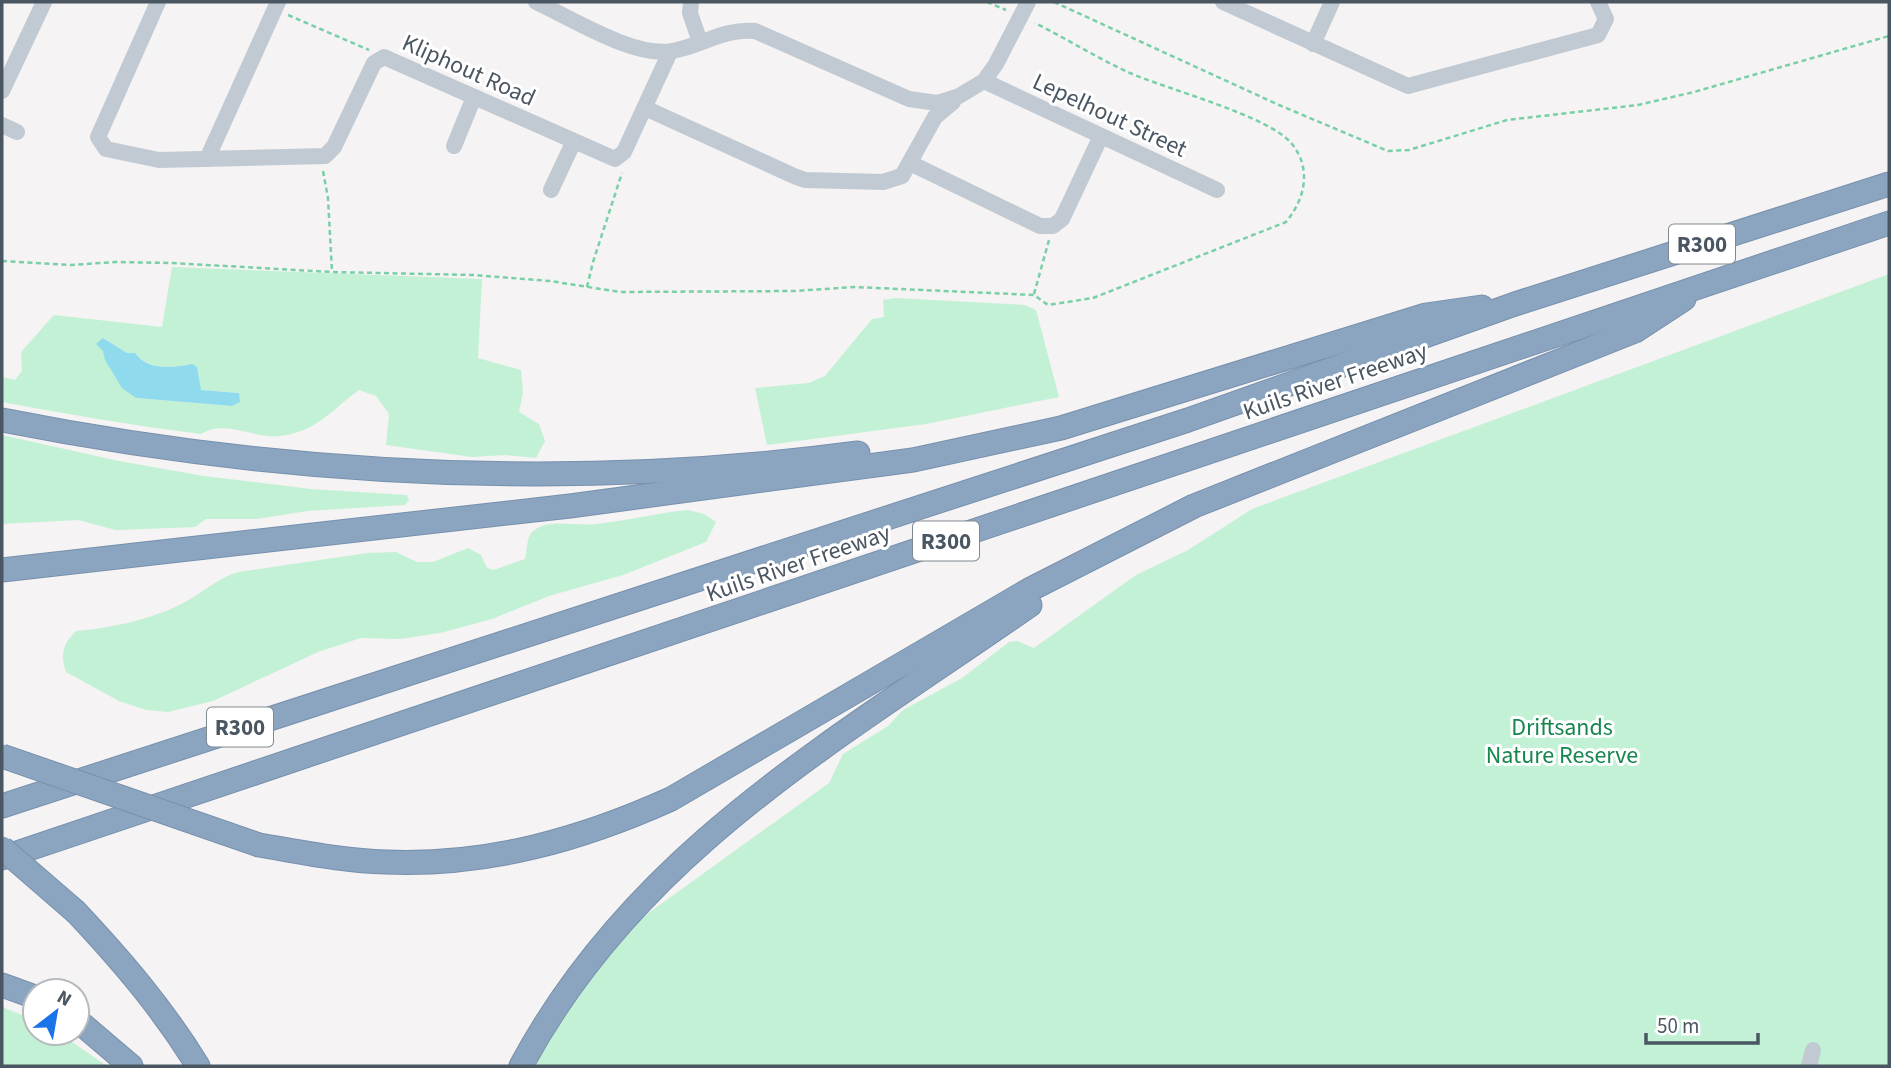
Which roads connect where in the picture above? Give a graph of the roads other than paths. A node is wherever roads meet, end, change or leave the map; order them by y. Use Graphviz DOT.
graph roads {
  1 [pos="44,2"];
  2 [pos="158,2"];
  3 [pos="536,2"];
  4 [pos="691,2"];
  5 [pos="1223,2"];
  6 [pos="1332,2"];
  7 [pos="1598,2"];
  8 [pos="277,5"];
  9 [pos="567,8"];
  10 [pos="1024,9"];
  11 [pos="700,42"];
  12 [pos="1313,44"];
  13 [pos="670,52"];
  14 [pos="984,81"];
  15 [pos="2,91"];
  16 [pos="959,96"];
  17 [pos="474,97"];
  18 [pos="645,108"];
  19 [pos="2,125"];
  20 [pos="17,132"];
  21 [pos="1101,136"];
  22 [pos="573,142"];
  23 [pos="454,146"];
  24 [pos="207,159"];
  25 [pos="910,163"];
  26 [pos="1889,184"];
  27 [pos="551,190"];
  28 [pos="1217,190"];
  29 [pos="1889,223"];
  30 [pos="1704,286"];
  31 [pos="1515,304"];
  32 [pos="1135,403"];
  33 [pos="2,420"];
  34 [pos="1110,550"];
  35 [pos="2,570"];
  36 [pos="2,756"];
  37 [pos="2,806"];
  38 [pos="2,848"];
  39 [pos="2,858"];
  40 [pos="2,985"];
  41 [pos="21,992"];
  42 [pos="91,1032"];
  43 [pos="1813,1050"];
  44 [pos="131,1066"];
  45 [pos="198,1066"];
  46 [pos="521,1066"];
  47 [pos="1809,1066"];
  1 -- 15 [label="street"];
  2 -- 24 [label="street"];
  3 -- 9 [label="street"];
  4 -- 11 [label="street"];
  5 -- 12 [label="street"];
  6 -- 12 [label="street"];
  7 -- 12 [label="street"];
  8 -- 24 [label="street"];
  9 -- 13 [label="street"];
  10 -- 14 [label="street"];
  11 -- 13 [label="street"];
  11 -- 16 [label="street"];
  13 -- 18 [label="street"];
  14 -- 16 [label="street"];
  14 -- 21 [label="street, Lepelhout Street"];
  16 -- 25 [label="street"];
  17 -- 22 [label="street, Kliphout Road"];
  17 -- 23 [label="street"];
  17 -- 24 [label="street, Kliphout Road"];
  18 -- 22 [label="street, Kliphout Road"];
  18 -- 25 [label="street"];
  19 -- 20 [label="street"];
  21 -- 25 [label="street"];
  21 -- 28 [label="street, Lepelhout Street"];
  22 -- 27 [label="street"];
  26 -- 31 [label="highway, Kuils River Freeway / R300"];
  29 -- 30 [label="highway, Kuils River Freeway / R300"];
  30 -- 34 [label="highway"];
  30 -- 39 [label="highway, Kuils River Freeway / R300"];
  31 -- 32 [label="highway"];
  31 -- 37 [label="highway, Kuils River Freeway / R300"];
  32 -- 33 [label="highway"];
  32 -- 35 [label="highway"];
  34 -- 36 [label="highway, bridge"];
  34 -- 46 [label="highway"];
  38 -- 45 [label="highway, bridge"];
  40 -- 41 [label="highway"];
  42 -- 44 [label="highway"];
  43 -- 47 [label="street"];
}
